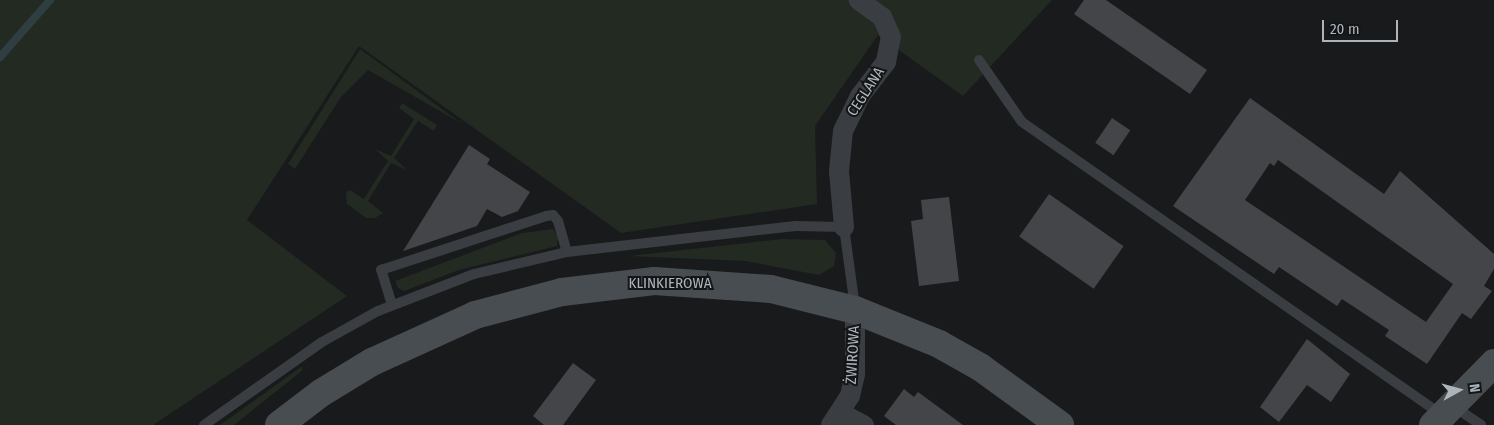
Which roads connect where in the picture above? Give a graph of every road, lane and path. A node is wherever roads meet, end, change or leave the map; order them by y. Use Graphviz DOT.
graph roads {
  1 [pos="859,0"];
  2 [pos="979,60"];
  3 [pos="844,227"];
  4 [pos="567,252"];
  5 [pos="392,306"];
  6 [pos="855,310"];
  7 [pos="1494,362"];
  8 [pos="1443,415"];
  9 [pos="836,419"];
  10 [pos="204,425"];
  11 [pos="279,425"];
  12 [pos="864,425"];
  13 [pos="1060,425"];
  14 [pos="1480,425"];
  1 -- 3 [label="street, CEGLANA"];
  2 -- 8 [label="lane"];
  3 -- 4 [label="lane"];
  3 -- 6 [label="lane"];
  4 -- 5 [label="lane"];
  4 -- 5 [label="lane"];
  5 -- 10 [label="lane"];
  6 -- 9 [label="street, ŻWIROWA"];
  6 -- 11 [label="street, KLINKIEROWA"];
  6 -- 13 [label="street, KLINKIEROWA"];
  7 -- 8 [label="street"];
  8 -- 14 [label="lane"];
  9 -- 12 [label="street"];
}
